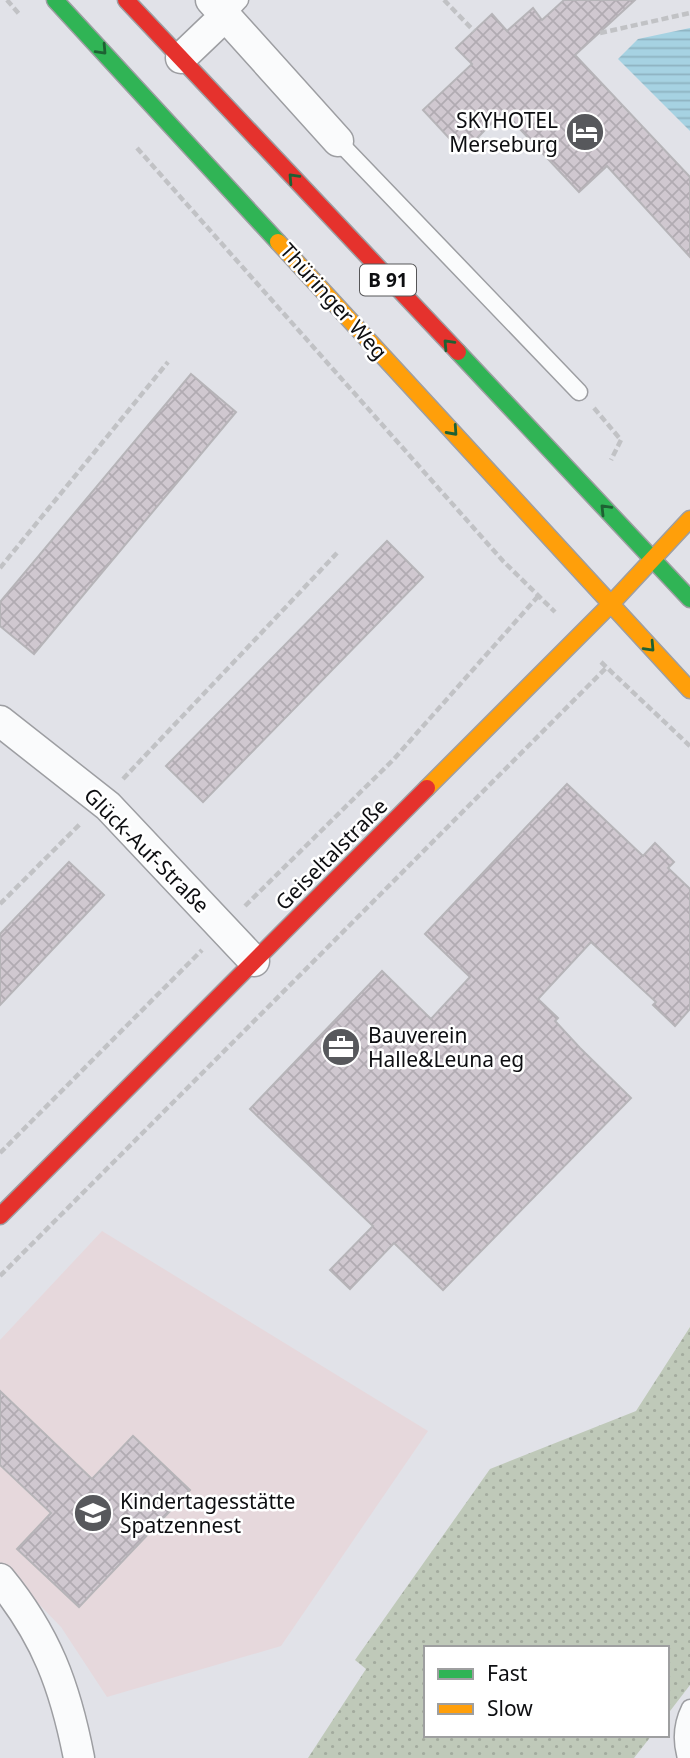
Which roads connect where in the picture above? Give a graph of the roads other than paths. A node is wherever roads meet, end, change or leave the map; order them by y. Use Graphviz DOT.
graph roads {
  1 [pos="55,0"];
  2 [pos="126,0"];
  3 [pos="225,5"];
  4 [pos="181,58"];
  5 [pos="338,141"];
  6 [pos="579,392"];
  7 [pos="690,519"];
  8 [pos="652,559"];
  9 [pos="690,599"];
  10 [pos="610,605"];
  11 [pos="690,690"];
  12 [pos="0,721"];
  13 [pos="254,961"];
  14 [pos="0,1216"];
  15 [pos="0,1579"];
  16 [pos="690,1708"];
  17 [pos="79,1758"];
  18 [pos="686,1758"];
  1 -- 10 [label="main road, Thüringer Weg / B 91, one-way"];
  2 -- 4 [label="main road, B 91"];
  3 -- 4 [label="street"];
  3 -- 5 [label="street"];
  8 -- 4 [label="main road, B 91, one-way"];
  5 -- 6 [label="lane"];
  7 -- 8 [label="main road, Geiseltalstraße"];
  8 -- 9 [label="main road, B 91"];
  8 -- 10 [label="main road, Geiseltalstraße"];
  10 -- 11 [label="main road, B 91, one-way"];
  10 -- 13 [label="main road, Geiseltalstraße"];
  12 -- 13 [label="street, Glück-Auf-Straße"];
  13 -- 14 [label="main road, Geiseltalstraße"];
  15 -- 17 [label="street"];
  16 -- 18 [label="lane"];
}
